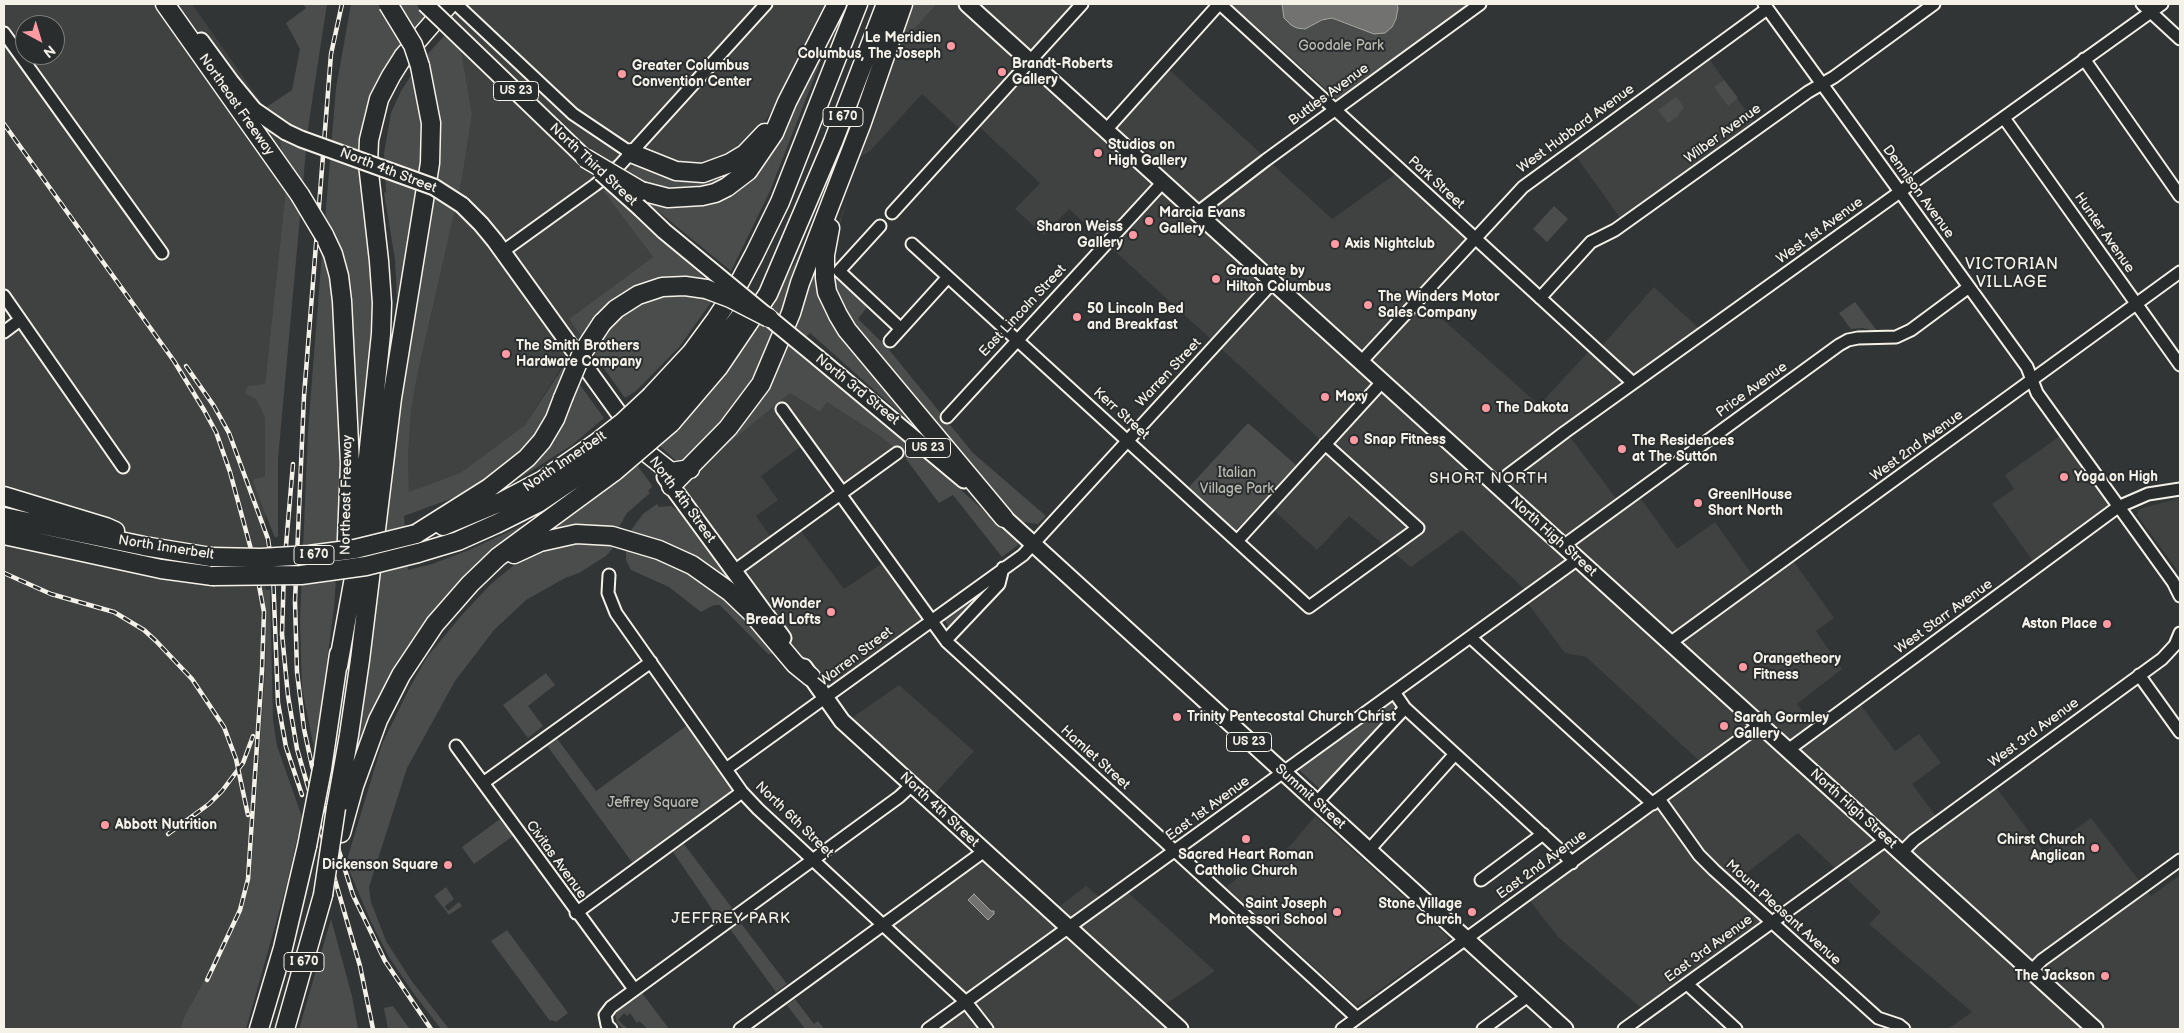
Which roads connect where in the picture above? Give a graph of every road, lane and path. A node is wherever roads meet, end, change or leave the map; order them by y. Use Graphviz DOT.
graph roads {
  1 [pos="165,4"];
  2 [pos="175,4"];
  3 [pos="388,4"];
  4 [pos="425,4"];
  5 [pos="766,4"];
  6 [pos="837,4"];
  7 [pos="858,4"];
  8 [pos="886,4"];
  9 [pos="903,4"];
  10 [pos="967,4"];
  11 [pos="1082,4"];
  12 [pos="1220,4"];
  13 [pos="1480,4"];
  14 [pos="1934,4"];
  15 [pos="2142,4"];
  16 [pos="2162,4"];
  17 [pos="455,5"];
  18 [pos="1765,6"];
  19 [pos="2151,12"];
  20 [pos="4,33"];
  21 [pos="2180,39"];
  22 [pos="2084,59"];
  23 [pos="1030,61"];
  24 [pos="1821,83"];
  25 [pos="787,102"];
  26 [pos="1335,110"];
  27 [pos="2004,118"];
  28 [pos="861,125"];
  29 [pos="1106,130"];
  30 [pos="631,153"];
  31 [pos="585,158"];
  32 [pos="1163,182"];
  33 [pos="1899,192"];
  34 [pos="2180,196"];
  35 [pos="892,213"];
  36 [pos="1198,213"];
  37 [pos="880,226"];
  38 [pos="1475,239"];
  39 [pos="912,244"];
  40 [pos="502,252"];
  41 [pos="162,253"];
  42 [pos="2180,272"];
  43 [pos="948,277"];
  44 [pos="1273,282"];
  45 [pos="1969,288"];
  46 [pos="4,296"];
  47 [pos="1540,298"];
  48 [pos="2136,304"];
  49 [pos="768,318"];
  50 [pos="20,320"];
  51 [pos="901,329"];
  52 [pos="4,332"];
  53 [pos="1017,340"];
  54 [pos="890,341"];
  55 [pos="1362,362"];
  56 [pos="2180,366"];
  57 [pos="2033,380"];
  58 [pos="1382,382"];
  59 [pos="1633,383"];
  60 [pos="392,398"];
  61 [pos="782,409"];
  62 [pos="946,417"];
  63 [pos="1127,441"];
  64 [pos="1325,444"];
  65 [pos="897,453"];
  66 [pos="648,454"];
  67 [pos="605,458"];
  68 [pos="123,467"];
  69 [pos="690,468"];
  70 [pos="671,486"];
  71 [pos="1497,486"];
  72 [pos="2180,489"];
  73 [pos="841,493"];
  74 [pos="12,498"];
  75 [pos="2118,507"];
  76 [pos="4,517"];
  77 [pos="1004,518"];
  78 [pos="416,534"];
  79 [pos="4,536"];
  80 [pos="1237,541"];
  81 [pos="1034,544"];
  82 [pos="144,546"];
  83 [pos="1563,546"];
  84 [pos="1578,559"];
  85 [pos="1003,568"];
  86 [pos="734,571"];
  87 [pos="483,572"];
  88 [pos="608,575"];
  89 [pos="2180,596"];
  90 [pos="931,620"];
  91 [pos="2180,633"];
  92 [pos="1470,637"];
  93 [pos="946,640"];
  94 [pos="1670,643"];
  95 [pos="651,662"];
  96 [pos="338,666"];
  97 [pos="2139,675"];
  98 [pos="811,677"];
  99 [pos="1394,692"];
  100 [pos="826,698"];
  101 [pos="1405,708"];
  102 [pos="1760,725"];
  103 [pos="2180,732"];
  104 [pos="456,746"];
  105 [pos="1788,750"];
  106 [pos="1455,754"];
  107 [pos="726,769"];
  108 [pos="1283,773"];
  109 [pos="483,783"];
  110 [pos="912,785"];
  111 [pos="742,792"];
  112 [pos="1656,802"];
  113 [pos="1316,803"];
  114 [pos="1543,834"];
  115 [pos="1886,840"];
  116 [pos="1368,851"];
  117 [pos="983,852"];
  118 [pos="1174,852"];
  119 [pos="1901,853"];
  120 [pos="813,859"];
  121 [pos="2180,860"];
  122 [pos="1572,863"];
  123 [pos="1481,880"];
  124 [pos="323,895"];
  125 [pos="576,913"];
  126 [pos="1771,922"];
  127 [pos="883,924"];
  128 [pos="1069,928"];
  129 [pos="1466,940"];
  130 [pos="2031,971"];
  131 [pos="1687,984"];
  132 [pos="634,990"];
  133 [pos="1528,996"];
  134 [pos="966,1002"];
  135 [pos="1351,1025"];
  136 [pos="259,1029"];
  137 [pos="285,1029"];
  138 [pos="611,1029"];
  139 [pos="740,1029"];
  140 [pos="928,1029"];
  141 [pos="987,1029"];
  142 [pos="1180,1029"];
  143 [pos="1483,1029"];
  144 [pos="1565,1029"];
  145 [pos="1624,1029"];
  146 [pos="1736,1029"];
  147 [pos="1904,1029"];
  148 [pos="2094,1029"];
  1 -- 96 [label="highway, Northeast Freeway, bridge"];
  2 -- 40 [label="main road, North 4th Street, bridge"];
  3 -- 60 [label="highway, Northeast Freeway, bridge"];
  4 -- 31 [label="main road, North Third Street / US 23, bridge"];
  5 -- 30 [label="street"];
  6 -- 25 [label="highway"];
  7 -- 67 [label="highway, North Innerbelt / I 670, bridge"];
  8 -- 67 [label="highway, North Innerbelt / I 670, bridge"];
  9 -- 28 [label="highway"];
  10 -- 23 [label="main road, North High Street"];
  11 -- 23 [label="street"];
  12 -- 26 [label="street, Park Street"];
  12 -- 29 [label="street"];
  13 -- 26 [label="street, Buttles Avenue"];
  14 -- 24 [label="street, Wilber Avenue"];
  15 -- 19 [label="street"];
  16 -- 19 [label="street, West 1st Avenue"];
  17 -- 30 [label="street"];
  17 -- 60 [label="highway"];
  17 -- 96 [label="highway"];
  18 -- 24 [label="street, Dennison Avenue"];
  18 -- 38 [label="street, West Hubbard Avenue"];
  19 -- 21 [label="street"];
  19 -- 22 [label="street, West 1st Avenue"];
  20 -- 41 [label="street"];
  22 -- 27 [label="street, West 1st Avenue"];
  22 -- 34 [label="street"];
  23 -- 29 [label="main road, North High Street"];
  23 -- 35 [label="street"];
  24 -- 33 [label="street, Dennison Avenue"];
  24 -- 47 [label="street, Wilber Avenue"];
  25 -- 30 [label="highway"];
  25 -- 31 [label="highway, bridge"];
  26 -- 36 [label="street, Buttles Avenue"];
  26 -- 38 [label="street, Park Street"];
  27 -- 33 [label="street, West 1st Avenue"];
  27 -- 48 [label="street, Hunter Avenue"];
  28 -- 69 [label="highway"];
  28 -- 77 [label="highway"];
  29 -- 32 [label="main road, North High Street"];
  30 -- 40 [label="street"];
  31 -- 49 [label="main road, North Third Street / US 23, bridge"];
  32 -- 36 [label="main road, North High Street"];
  32 -- 53 [label="street, East Lincoln Street"];
  33 -- 45 [label="street, Dennison Avenue"];
  33 -- 59 [label="street, West 1st Avenue"];
  36 -- 44 [label="main road, North High Street"];
  37 -- 51 [label="street"];
  38 -- 47 [label="street, Park Street"];
  38 -- 55 [label="street, West Hubbard Avenue"];
  39 -- 43 [label="street, Kerr Street"];
  40 -- 66 [label="main road, North 4th Street"];
  42 -- 48 [label="street, West 2nd Avenue"];
  43 -- 51 [label="street"];
  43 -- 53 [label="street, Kerr Street"];
  44 -- 55 [label="main road, North High Street"];
  44 -- 63 [label="street, Warren Street"];
  45 -- 57 [label="street, Dennison Avenue"];
  45 -- 83 [label="street, Price Avenue"];
  46 -- 50 [label="street"];
  47 -- 59 [label="street, Park Street"];
  48 -- 56 [label="street, Hunter Avenue"];
  48 -- 57 [label="street, West 2nd Avenue"];
  49 -- 77 [label="main road, North 3rd Street / US 23, bridge"];
  49 -- 78 [label="highway, bridge"];
  50 -- 52 [label="street"];
  50 -- 68 [label="street"];
  51 -- 54 [label="street"];
  53 -- 62 [label="street, East Lincoln Street"];
  53 -- 63 [label="street, Kerr Street"];
  55 -- 58 [label="main road, North High Street"];
  57 -- 75 [label="street, Dennison Avenue"];
  57 -- 94 [label="street, West 2nd Avenue"];
  58 -- 64 [label="street"];
  58 -- 71 [label="main road, North High Street"];
  59 -- 71 [label="street, West 1st Avenue"];
  60 -- 124 [label="highway, Northeast Freeway, bridge"];
  61 -- 73 [label="street, Hamlet Street"];
  63 -- 80 [label="street, Kerr Street"];
  63 -- 81 [label="street, Warren Street"];
  64 -- 80 [label="street"];
  64 -- 80 [label="street, Kerr Street"];
  65 -- 73 [label="street"];
  66 -- 69 [label="highway"];
  66 -- 70 [label="main road, North 4th Street"];
  67 -- 78 [label="highway, North Innerbelt / I 670"];
  67 -- 79 [label="highway, North Innerbelt, bridge"];
  67 -- 87 [label="highway, I 670"];
  69 -- 70 [label="highway"];
  70 -- 86 [label="main road, North 4th Street"];
  71 -- 83 [label="main road, North High Street"];
  72 -- 75 [label="street"];
  73 -- 86 [label="street"];
  73 -- 90 [label="street, Hamlet Street"];
  74 -- 82 [label="highway"];
  75 -- 89 [label="street, Dennison Avenue"];
  75 -- 105 [label="street, West Starr Avenue"];
  76 -- 82 [label="highway, North Innerbelt / I 670"];
  77 -- 81 [label="main road, North 3rd Street / US 23"];
  78 -- 82 [label="highway, North Innerbelt / I 670, bridge"];
  81 -- 85 [label="street, Warren Street"];
  81 -- 108 [label="main road, Summit Street / US 23"];
  83 -- 84 [label="main road, North High Street"];
  84 -- 92 [label="street, East 1st Avenue"];
  84 -- 94 [label="main road, North High Street"];
  85 -- 90 [label="street, Warren Street"];
  85 -- 93 [label="street"];
  86 -- 98 [label="main road, North 4th Street"];
  87 -- 98 [label="highway"];
  87 -- 124 [label="highway, I 670, bridge"];
  88 -- 95 [label="street, North 6th Street"];
  90 -- 93 [label="street, Hamlet Street"];
  90 -- 100 [label="street, Warren Street"];
  91 -- 97 [label="street, West 3rd Avenue"];
  92 -- 99 [label="street, East 1st Avenue"];
  92 -- 112 [label="street, Mount Pleasant Avenue"];
  93 -- 118 [label="street, Hamlet Street"];
  94 -- 102 [label="main road, North High Street"];
  95 -- 107 [label="street, North 6th Street"];
  95 -- 109 [label="street"];
  96 -- 136 [label="highway, Northeast Freeway, bridge"];
  97 -- 103 [label="street"];
  97 -- 119 [label="street, West 3rd Avenue"];
  98 -- 100 [label="main road, North 4th Street"];
  99 -- 101 [label="street"];
  99 -- 108 [label="street, East 1st Avenue"];
  100 -- 107 [label="street, Warren Street"];
  100 -- 110 [label="main road, North 4th Street"];
  101 -- 106 [label="street"];
  101 -- 113 [label="street"];
  102 -- 105 [label="main road, North High Street"];
  102 -- 112 [label="street, East 2nd Avenue"];
  104 -- 109 [label="street, Civitas Avenue"];
  105 -- 115 [label="main road, North High Street"];
  106 -- 114 [label="street"];
  106 -- 116 [label="street"];
  107 -- 111 [label="street, North 6th Street"];
  108 -- 113 [label="main road, Summit Street / US 23"];
  108 -- 118 [label="street, East 1st Avenue"];
  109 -- 125 [label="street, Civitas Avenue"];
  110 -- 117 [label="main road, North 4th Street"];
  110 -- 120 [label="street"];
  111 -- 120 [label="street, North 6th Street"];
  111 -- 125 [label="street"];
  112 -- 122 [label="street, East 2nd Avenue"];
  112 -- 126 [label="street, Mount Pleasant Avenue"];
  113 -- 116 [label="main road, Summit Street / US 23"];
  114 -- 122 [label="street"];
  114 -- 123 [label="street"];
  115 -- 119 [label="main road, North High Street"];
  115 -- 126 [label="street, East 3rd Avenue"];
  116 -- 129 [label="main road, Summit Street / US 23"];
  117 -- 127 [label="street"];
  117 -- 128 [label="main road, North 4th Street"];
  118 -- 128 [label="street, East 1st Avenue"];
  118 -- 135 [label="street, Hamlet Street"];
  119 -- 130 [label="main road, North High Street"];
  120 -- 127 [label="street, North 6th Street"];
  120 -- 132 [label="street"];
  121 -- 130 [label="street"];
  122 -- 129 [label="street, East 2nd Avenue"];
  124 -- 137 [label="highway, Northeast Freeway / I 670"];
  125 -- 132 [label="street, Civitas Avenue"];
  126 -- 131 [label="street, East 3rd Avenue"];
  126 -- 147 [label="street, Mount Pleasant Avenue"];
  127 -- 134 [label="street, North 6th Street"];
  127 -- 139 [label="street"];
  128 -- 134 [label="street, East 1st Avenue"];
  128 -- 142 [label="main road, North 4th Street"];
  129 -- 133 [label="main road, Summit Street / US 23"];
  129 -- 135 [label="street, East 2nd Avenue"];
  130 -- 148 [label="main road, North High Street"];
  131 -- 145 [label="street, East 3rd Avenue"];
  131 -- 146 [label="street"];
  132 -- 138 [label="street"];
  133 -- 143 [label="street"];
  133 -- 144 [label="main road, Summit Street / US 23"];
  134 -- 140 [label="street, East 1st Avenue"];
  134 -- 141 [label="street, North 6th Street"];
}
